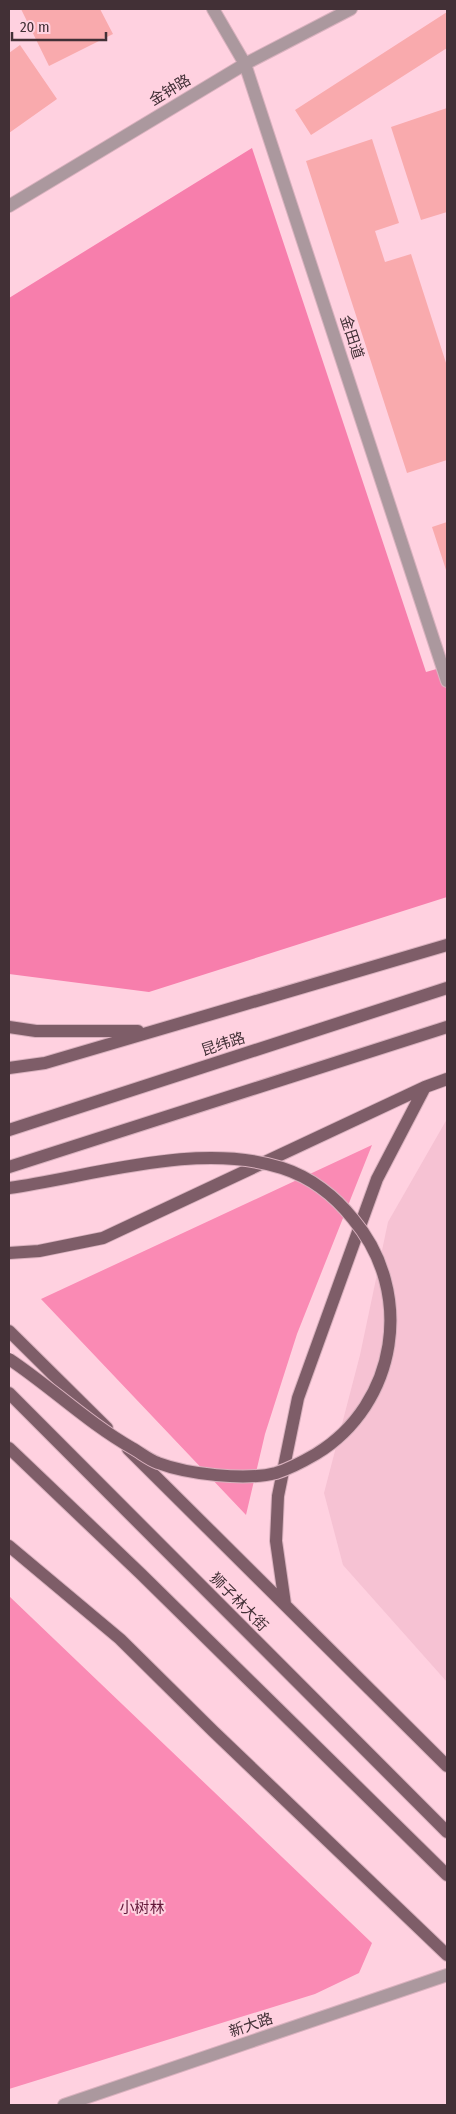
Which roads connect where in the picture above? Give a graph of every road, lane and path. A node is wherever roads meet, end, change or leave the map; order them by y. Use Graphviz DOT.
graph roads {
  1 [pos="213,9"];
  2 [pos="351,9"];
  3 [pos="245,64"];
  4 [pos="9,206"];
  5 [pos="447,681"];
  6 [pos="447,945"];
  7 [pos="447,988"];
  8 [pos="447,1026"];
  9 [pos="9,1027"];
  10 [pos="151,1031"];
  11 [pos="9,1068"];
  12 [pos="447,1078"];
  13 [pos="424,1087"];
  14 [pos="9,1130"];
  15 [pos="9,1168"];
  16 [pos="9,1188"];
  17 [pos="9,1253"];
  18 [pos="9,1331"];
  19 [pos="9,1353"];
  20 [pos="9,1359"];
  21 [pos="26,1370"];
  22 [pos="9,1393"];
  23 [pos="9,1448"];
  24 [pos="9,1546"];
  25 [pos="286,1604"];
  26 [pos="447,1766"];
  27 [pos="447,1832"];
  28 [pos="447,1875"];
  29 [pos="447,1955"];
  30 [pos="447,1975"];
  31 [pos="64,2105"];
  1 -- 3 [label="street, 金田道"];
  2 -- 3 [label="street, 金钟路"];
  3 -- 4 [label="street, 金钟路"];
  3 -- 5 [label="street, 金田道"];
  6 -- 10 [label="main road"];
  7 -- 14 [label="main road, 昆纬路"];
  8 -- 15 [label="main road"];
  9 -- 10 [label="main road"];
  10 -- 11 [label="main road"];
  12 -- 13 [label="main road"];
  13 -- 17 [label="main road"];
  13 -- 25 [label="main road"];
  16 -- 21 [label="main road, bridge"];
  18 -- 25 [label="main road"];
  19 -- 21 [label="main road, bridge"];
  20 -- 21 [label="main road, bridge"];
  22 -- 27 [label="main road, 狮子林大街"];
  23 -- 28 [label="main road"];
  24 -- 29 [label="main road"];
  25 -- 26 [label="main road"];
  30 -- 31 [label="street, 新大路"];
}
